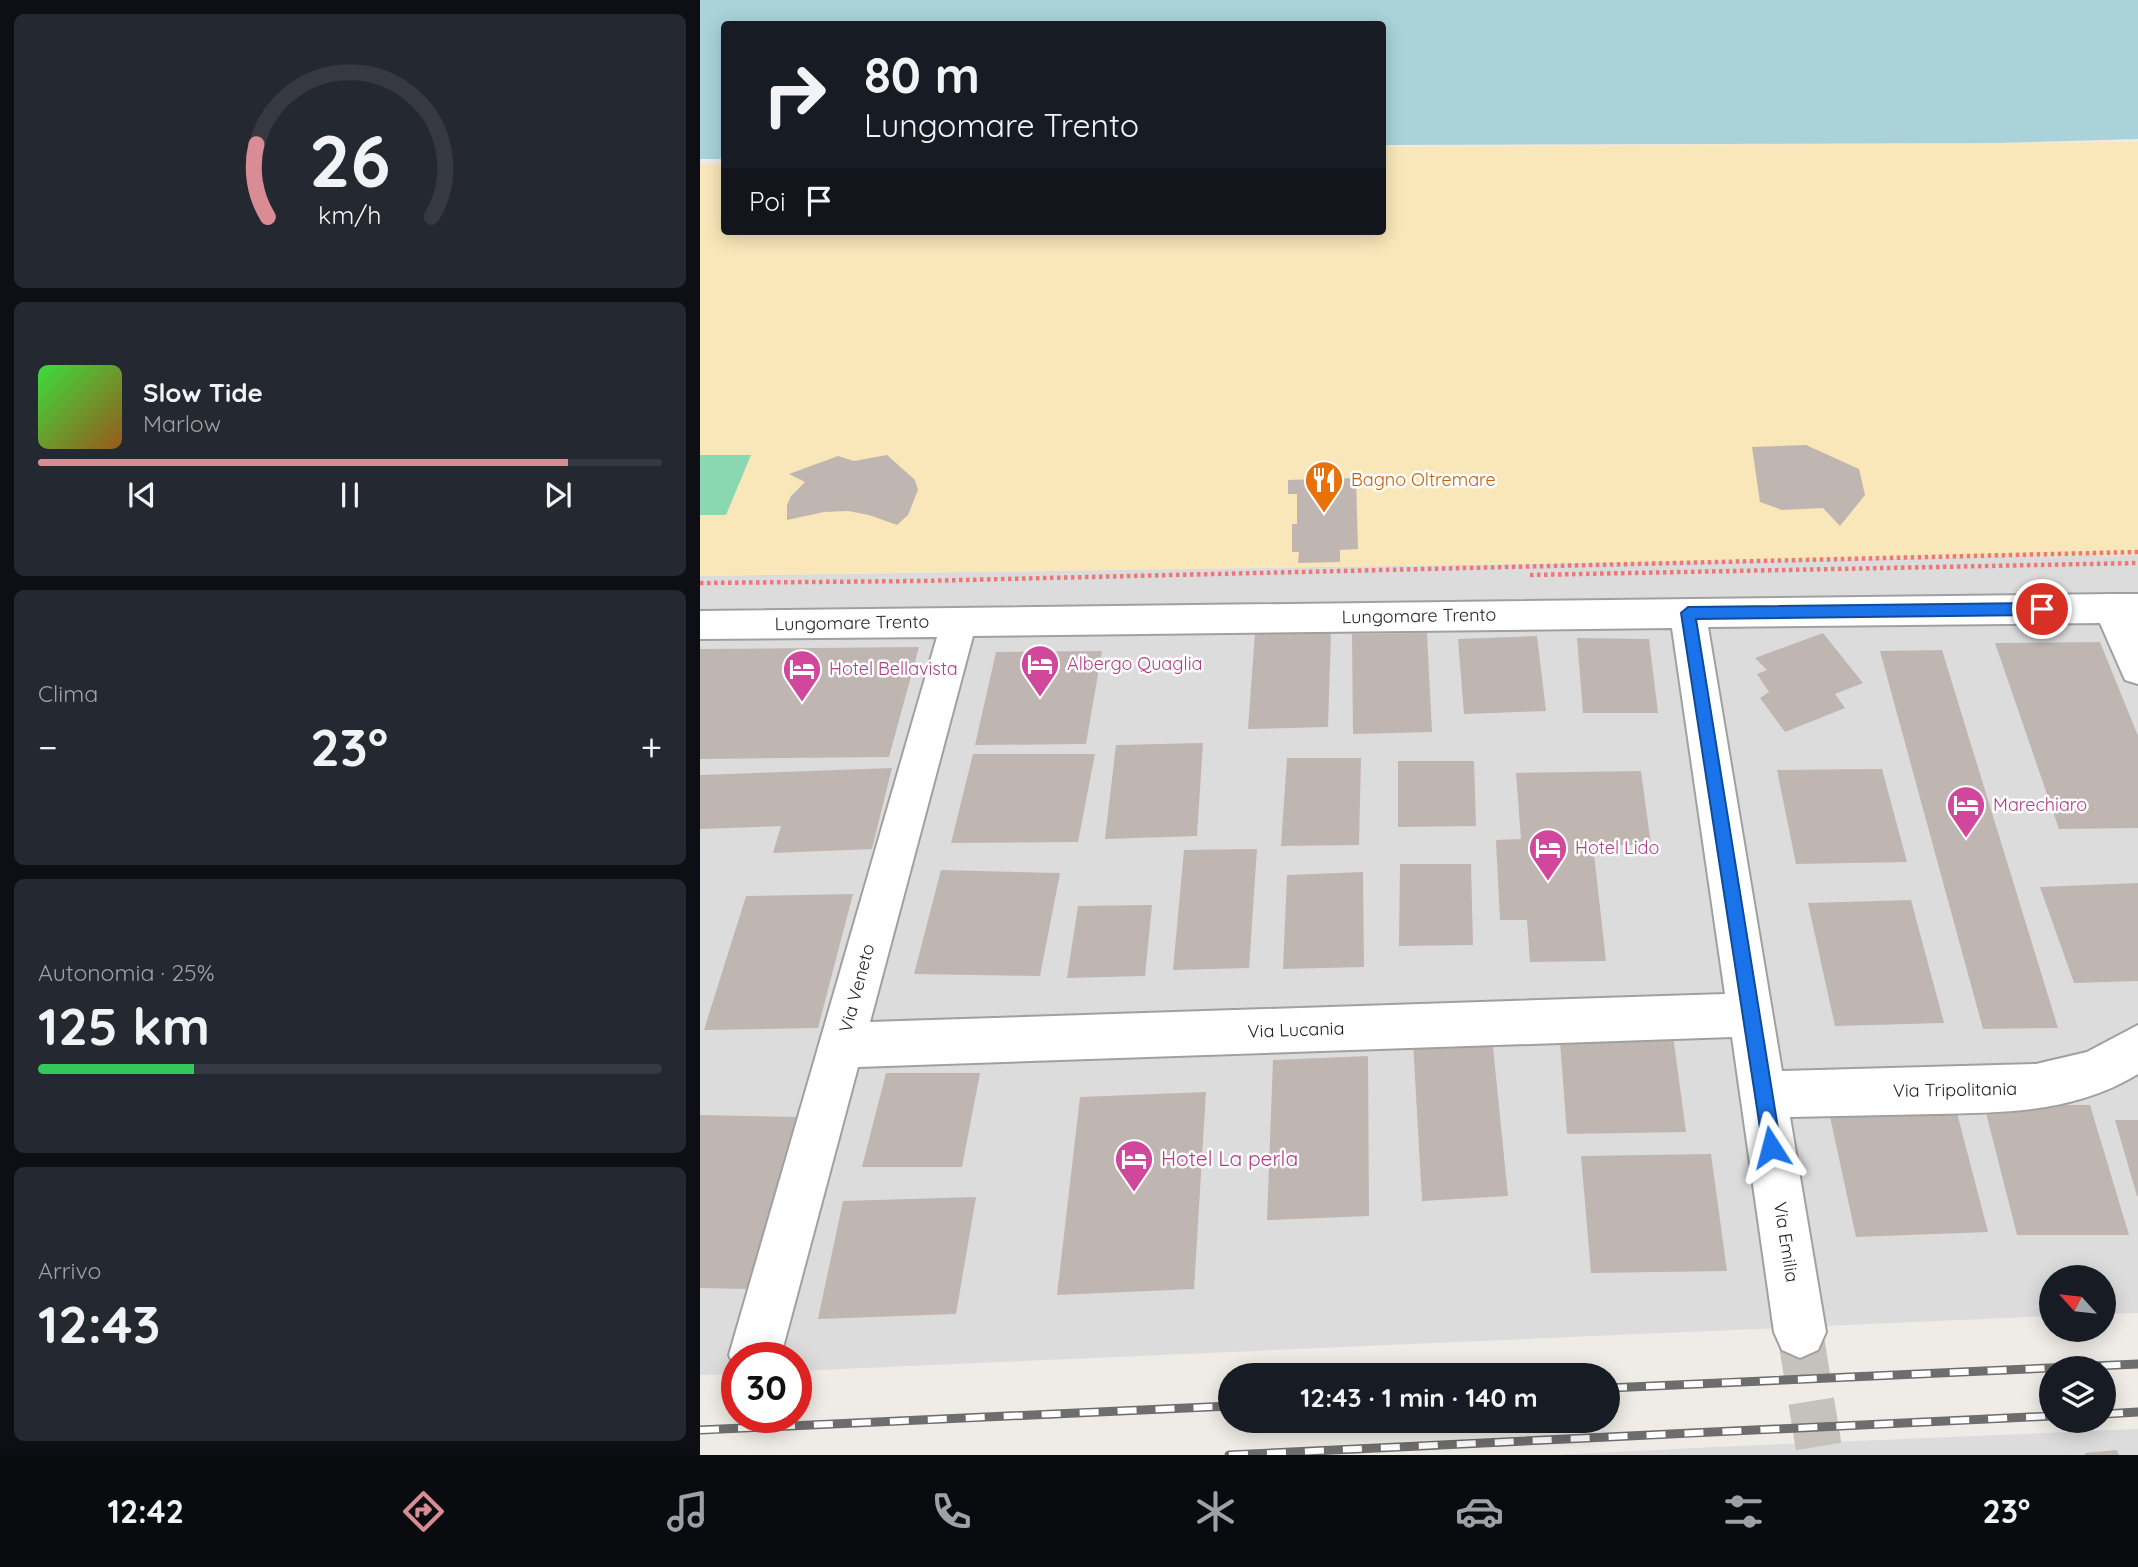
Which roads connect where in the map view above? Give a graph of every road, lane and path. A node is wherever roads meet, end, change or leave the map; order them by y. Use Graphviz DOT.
graph roads {
  1 [pos="2138,552"];
  2 [pos="700,583"];
  3 [pos="2125,608"];
  4 [pos="1688,613"];
  5 [pos="959,622"];
  6 [pos="700,625"];
  7 [pos="2138,669"];
  8 [pos="1751,1015"];
  9 [pos="842,1045"];
  10 [pos="2138,1047"];
  11 [pos="1763,1094"];
  12 [pos="1800,1332"];
  13 [pos="759,1342"];
  1 -- 2 [label="path"];
  3 -- 4 [label="street, Lungomare Trento"];
  3 -- 7 [label="street"];
  4 -- 5 [label="street, Lungomare Trento"];
  4 -- 8 [label="street, Via Emilia"];
  5 -- 6 [label="street, Lungomare Trento"];
  5 -- 9 [label="street, Via Veneto"];
  8 -- 9 [label="street, Via Lucania"];
  8 -- 11 [label="street, Via Emilia"];
  9 -- 13 [label="street, Via Veneto"];
  10 -- 11 [label="street, Via Tripolitania"];
  11 -- 12 [label="street, Via Emilia"];
}
